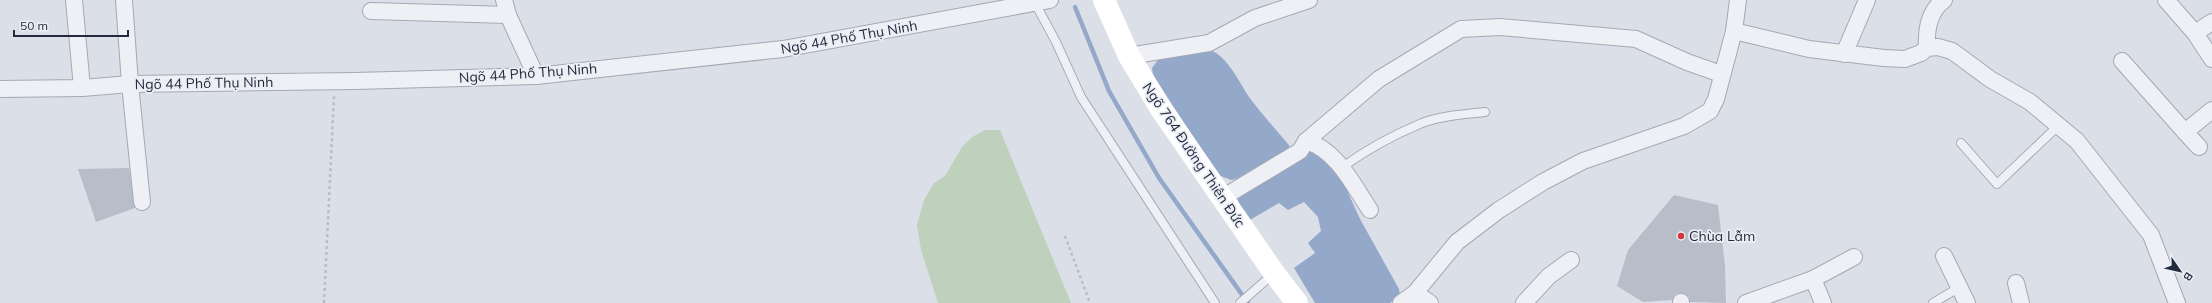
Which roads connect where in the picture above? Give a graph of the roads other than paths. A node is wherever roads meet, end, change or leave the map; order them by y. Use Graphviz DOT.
graph roads {
  1 [pos="74,0"];
  2 [pos="124,0"];
  3 [pos="1104,0"];
  4 [pos="1310,0"];
  5 [pos="1738,0"];
  6 [pos="1867,0"];
  7 [pos="1944,0"];
  8 [pos="2166,0"];
  9 [pos="1042,2"];
  10 [pos="506,7"];
  11 [pos="371,11"];
  12 [pos="2212,22"];
  13 [pos="1734,31"];
  14 [pos="2195,33"];
  15 [pos="1927,48"];
  16 [pos="1844,54"];
  17 [pos="1129,56"];
  18 [pos="2212,59"];
  19 [pos="2122,61"];
  20 [pos="1721,74"];
  21 [pos="536,76"];
  22 [pos="130,84"];
  23 [pos="82,88"];
  24 [pos="0,89"];
  25 [pos="2212,110"];
  26 [pos="1485,112"];
  27 [pos="2058,126"];
  28 [pos="2185,132"];
  29 [pos="1306,141"];
  30 [pos="1960,143"];
  31 [pos="2199,147"];
  32 [pos="1341,168"];
  33 [pos="1222,198"];
  34 [pos="142,202"];
  35 [pos="1370,210"];
  36 [pos="1944,256"];
  37 [pos="1854,257"];
  38 [pos="1571,260"];
  39 [pos="1274,273"];
  40 [pos="1813,279"];
  41 [pos="2016,283"];
  42 [pos="1960,287"];
  43 [pos="1415,293"];
  44 [pos="1215,303"];
  45 [pos="1240,303"];
  46 [pos="1297,303"];
  47 [pos="1401,303"];
  48 [pos="1430,303"];
  49 [pos="1524,303"];
  50 [pos="1746,303"];
  51 [pos="1823,303"];
  52 [pos="1933,303"];
  53 [pos="1967,303"];
  54 [pos="2021,303"];
  55 [pos="2177,303"];
  1 -- 23 [label="street"];
  2 -- 22 [label="street"];
  3 -- 17 [label="street, Ngõ 764 Đường Thiên Đức"];
  4 -- 17 [label="street"];
  5 -- 13 [label="street"];
  6 -- 16 [label="street"];
  7 -- 15 [label="street"];
  8 -- 14 [label="street"];
  9 -- 21 [label="street, Ngõ 44 Phố Thụ Ninh"];
  9 -- 44 [label="lane"];
  10 -- 11 [label="street"];
  10 -- 21 [label="street"];
  12 -- 14 [label="street"];
  13 -- 16 [label="street"];
  13 -- 20 [label="street"];
  14 -- 18 [label="street"];
  15 -- 16 [label="street"];
  15 -- 27 [label="street"];
  17 -- 33 [label="street, Ngõ 764 Đường Thiên Đức"];
  19 -- 28 [label="street"];
  20 -- 29 [label="street"];
  20 -- 43 [label="street"];
  21 -- 22 [label="street, Ngõ 44 Phố Thụ Ninh"];
  22 -- 23 [label="street, Ngõ 44 Phố Thụ Ninh"];
  22 -- 34 [label="street"];
  23 -- 24 [label="street, Ngõ 44 Phố Thụ Ninh"];
  25 -- 28 [label="street"];
  26 -- 32 [label="lane"];
  27 -- 30 [label="lane"];
  27 -- 55 [label="street"];
  28 -- 31 [label="street"];
  29 -- 32 [label="street"];
  29 -- 33 [label="street"];
  32 -- 35 [label="street"];
  33 -- 39 [label="street, Ngõ 764 Đường Thiên Đức"];
  36 -- 42 [label="street"];
  37 -- 40 [label="street"];
  38 -- 49 [label="street"];
  39 -- 45 [label="lane"];
  39 -- 46 [label="street, Ngõ 764 Đường Thiên Đức"];
  40 -- 50 [label="street"];
  40 -- 51 [label="street"];
  41 -- 54 [label="street"];
  42 -- 52 [label="lane"];
  42 -- 53 [label="street"];
  43 -- 47 [label="street"];
  43 -- 48 [label="street"];
}
